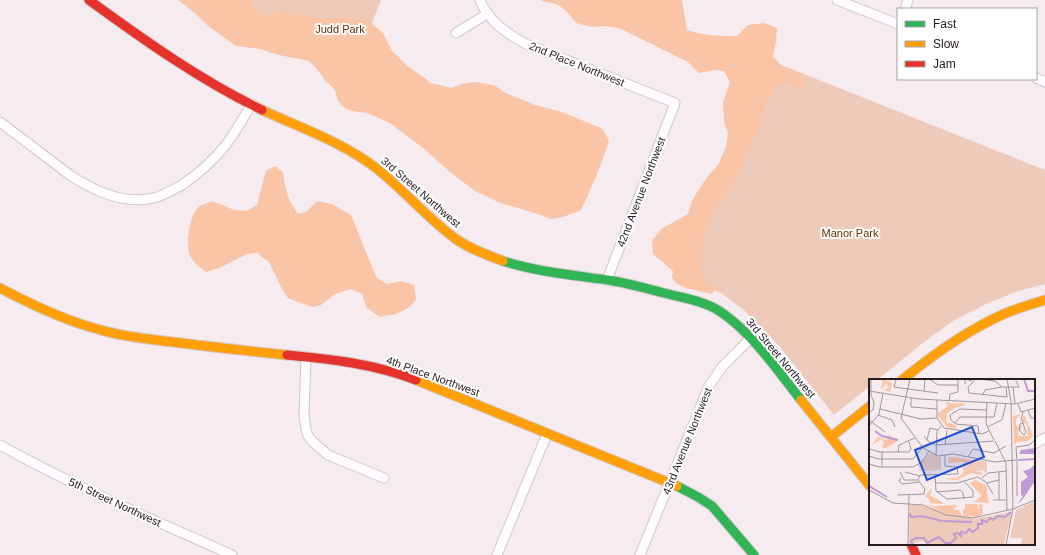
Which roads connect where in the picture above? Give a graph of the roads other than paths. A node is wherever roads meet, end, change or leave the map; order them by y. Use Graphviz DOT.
graph roads {
  1 [pos="89,0"];
  2 [pos="480,0"];
  3 [pos="837,0"];
  4 [pos="486,14"];
  5 [pos="897,24"];
  6 [pos="456,33"];
  7 [pos="675,103"];
  8 [pos="252,104"];
  9 [pos="0,122"];
  10 [pos="607,280"];
  11 [pos="0,288"];
  12 [pos="1045,300"];
  13 [pos="751,338"];
  14 [pos="306,357"];
  15 [pos="903,379"];
  16 [pos="869,407"];
  17 [pos="547,434"];
  18 [pos="831,438"];
  19 [pos="1045,438"];
  20 [pos="1035,443"];
  21 [pos="0,445"];
  22 [pos="384,478"];
  23 [pos="670,482"];
  24 [pos="869,485"];
  25 [pos="911,545"];
  26 [pos="232,555"];
  27 [pos="497,555"];
  28 [pos="640,555"];
  29 [pos="754,555"];
  30 [pos="916,555"];
  1 -- 8 [label="street, 3rd Street Northwest"];
  2 -- 4 [label="street, 2nd Place Northwest"];
  3 -- 5 [label="street"];
  4 -- 6 [label="street"];
  4 -- 7 [label="street, 2nd Place Northwest"];
  7 -- 10 [label="street, 42nd Avenue Northwest"];
  8 -- 9 [label="street"];
  8 -- 10 [label="street, 3rd Street Northwest"];
  10 -- 13 [label="street, 3rd Street Northwest"];
  11 -- 14 [label="street, 4th Place Northwest"];
  12 -- 15 [label="street"];
  13 -- 18 [label="street, 3rd Street Northwest"];
  13 -- 23 [label="street, 43rd Avenue Northwest"];
  14 -- 17 [label="street, 4th Place Northwest"];
  14 -- 22 [label="street"];
  16 -- 18 [label="street"];
  17 -- 23 [label="street, 4th Place Northwest"];
  17 -- 27 [label="street"];
  18 -- 24 [label="street, 3rd Street Northwest"];
  19 -- 20 [label="street"];
  21 -- 26 [label="street, 5th Street Northwest"];
  23 -- 28 [label="street, 43rd Avenue Northwest"];
  23 -- 29 [label="street, 4th Place Northwest"];
  25 -- 30 [label="street"];
}
